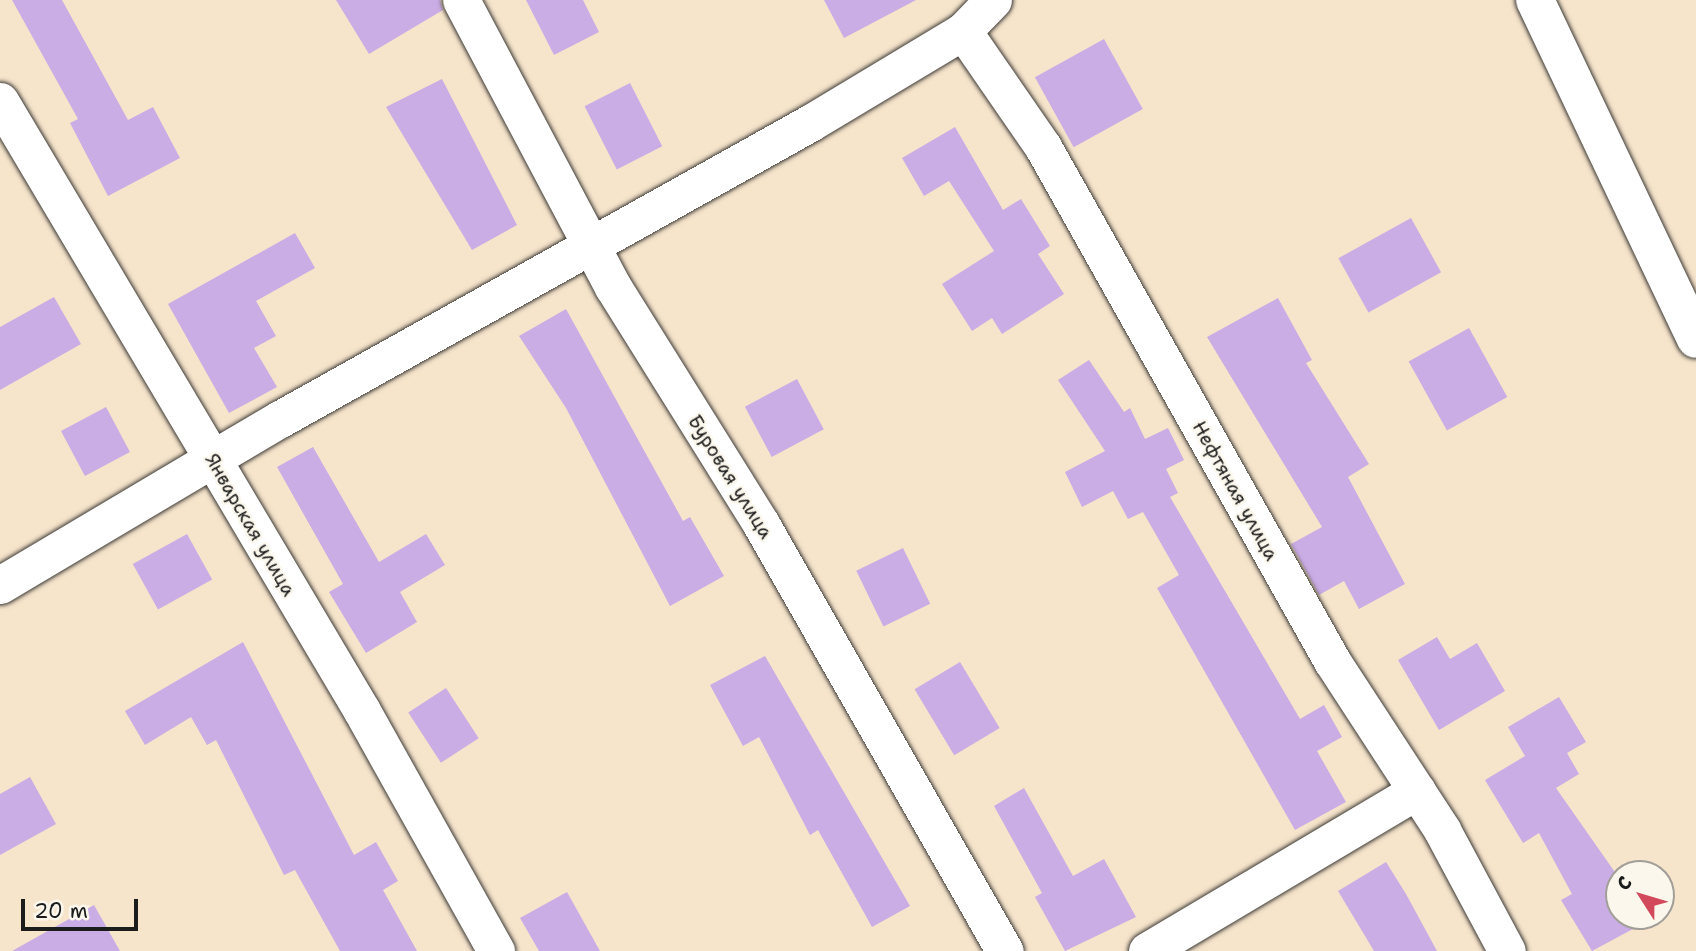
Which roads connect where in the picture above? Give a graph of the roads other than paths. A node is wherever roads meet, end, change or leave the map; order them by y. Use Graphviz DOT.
graph roads {
  1 [pos="461,0"];
  2 [pos="993,0"];
  3 [pos="1535,0"];
  4 [pos="963,31"];
  5 [pos="0,100"];
  6 [pos="592,245"];
  7 [pos="1696,339"];
  8 [pos="213,460"];
  9 [pos="0,585"];
  10 [pos="1417,791"];
  11 [pos="496,951"];
  12 [pos="1004,951"];
  13 [pos="1147,951"];
  14 [pos="1507,951"];
  1 -- 6 [label="street, Буровая улица"];
  2 -- 4 [label="street"];
  3 -- 7 [label="main road"];
  4 -- 6 [label="street"];
  4 -- 10 [label="street, Нефтяная улица"];
  5 -- 8 [label="street, Январская улица"];
  6 -- 8 [label="street"];
  6 -- 12 [label="street, Буровая улица"];
  8 -- 9 [label="street"];
  8 -- 11 [label="street, Январская улица"];
  10 -- 13 [label="street"];
  10 -- 14 [label="street, Нефтяная улица"];
}
